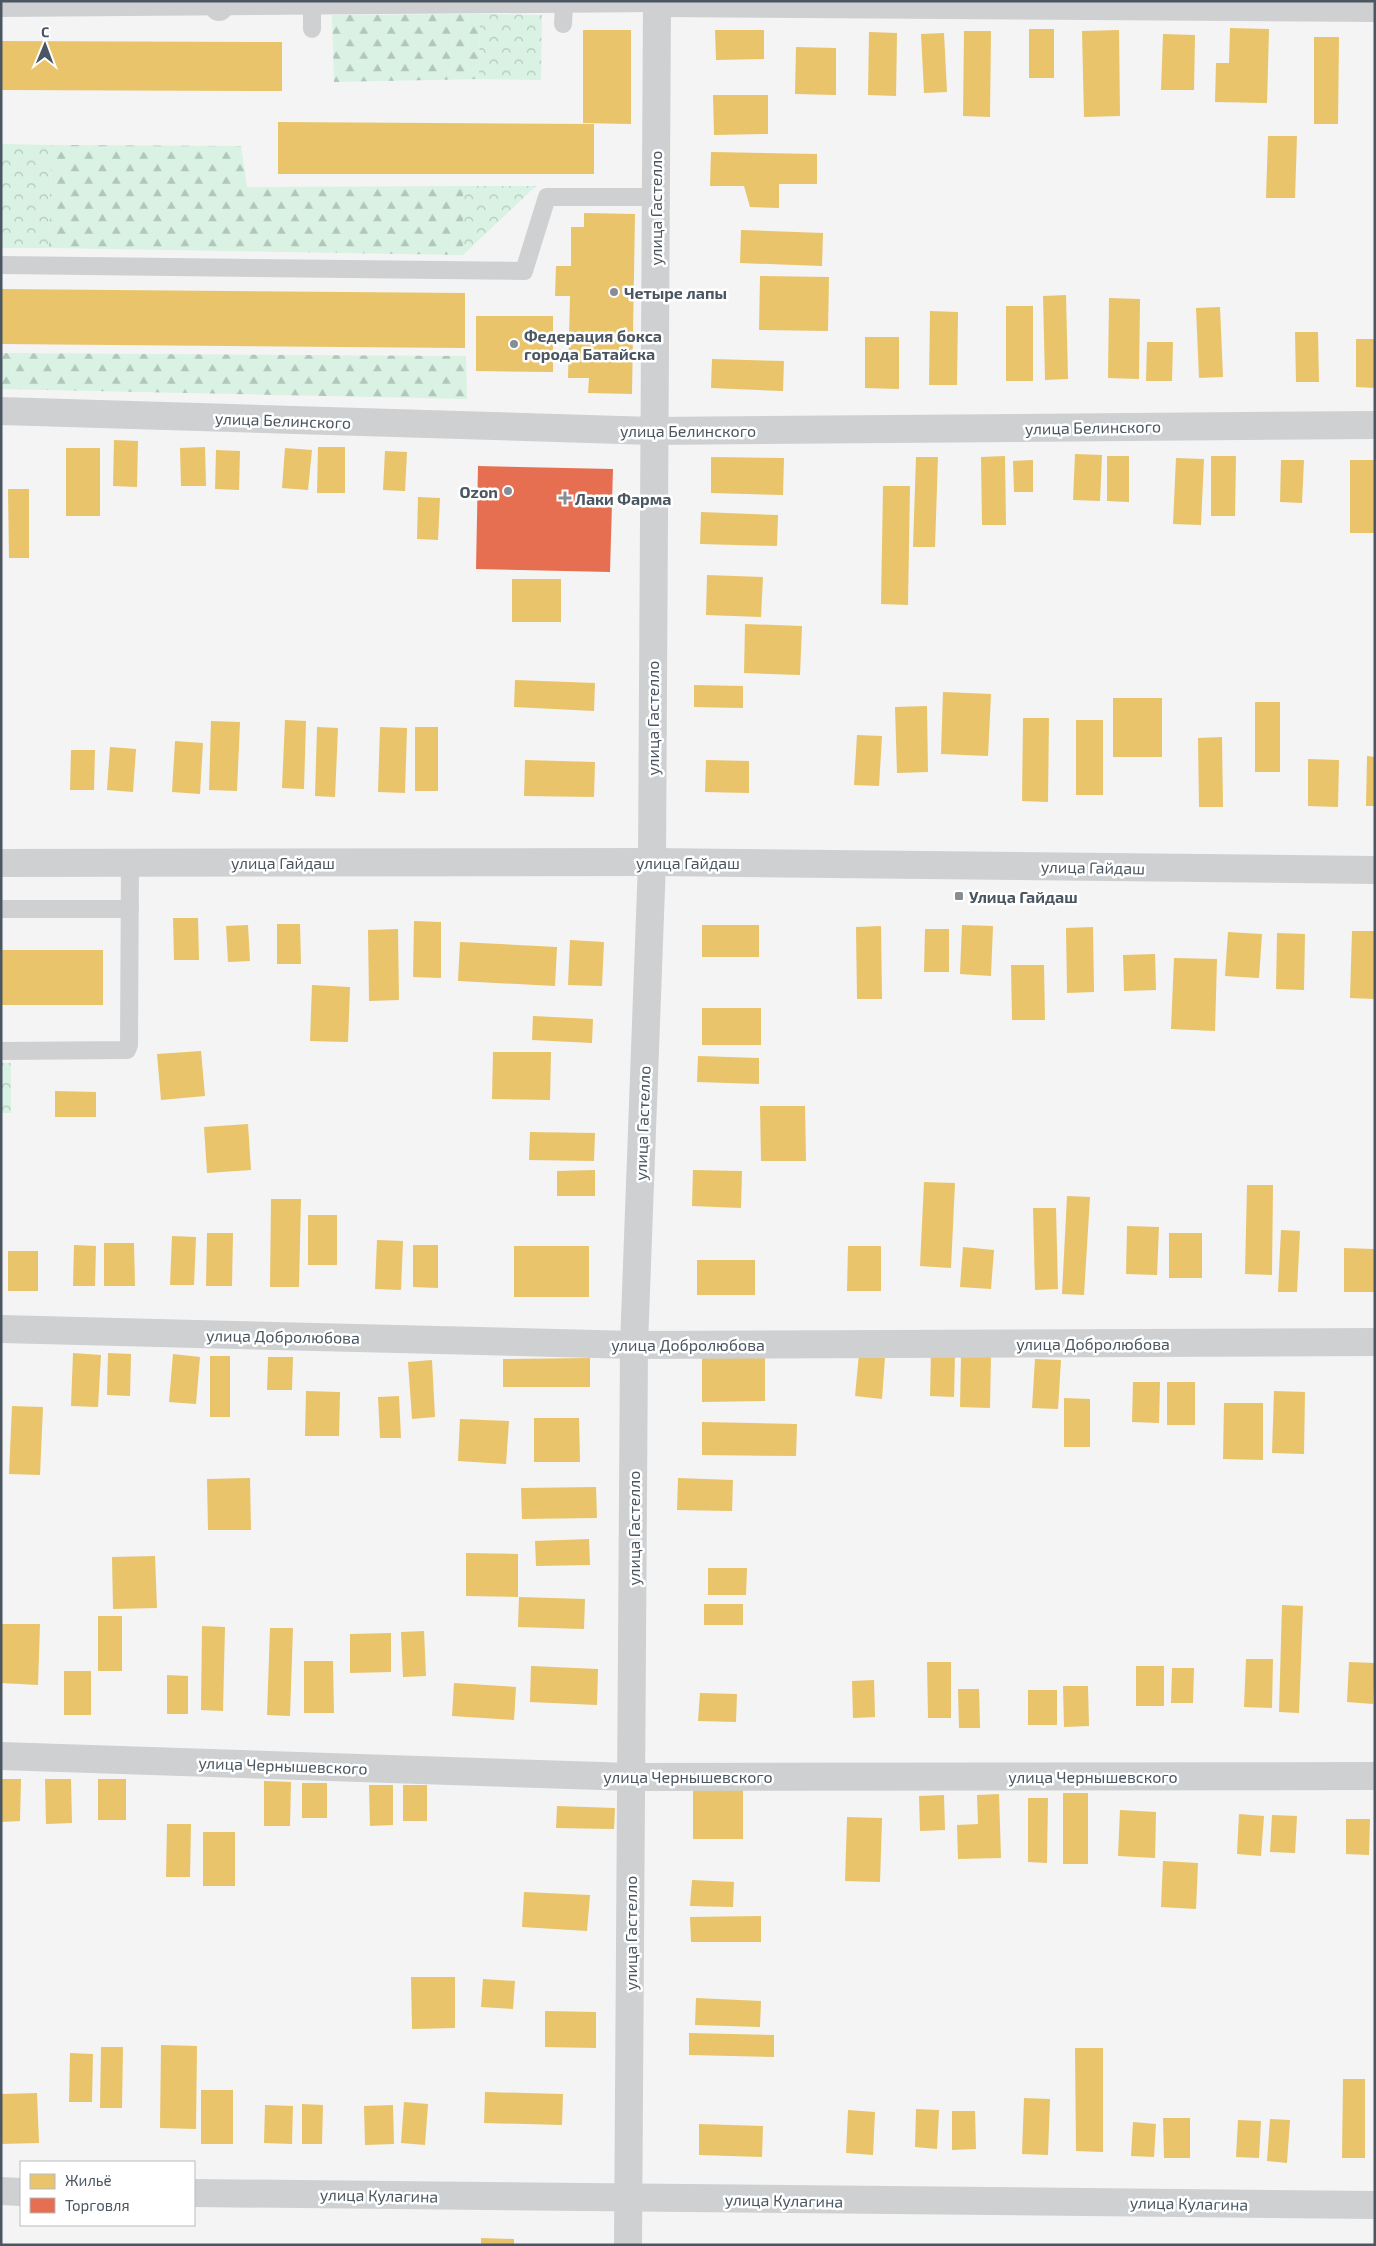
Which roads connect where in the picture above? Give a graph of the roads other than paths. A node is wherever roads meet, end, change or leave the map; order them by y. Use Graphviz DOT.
graph roads {
  1 [pos="657,2"];
  2 [pos="89,4"];
  3 [pos="219,4"];
  4 [pos="564,4"];
  5 [pos="312,5"];
  6 [pos="1,8"];
  7 [pos="1375,8"];
  8 [pos="563,24"];
  9 [pos="312,29"];
  10 [pos="654,196"];
  11 [pos="1,265"];
  12 [pos="1,412"];
  13 [pos="1375,425"];
  14 [pos="653,431"];
  15 [pos="130,862"];
  16 [pos="652,862"];
  17 [pos="1,863"];
  18 [pos="1375,870"];
  19 [pos="1,908"];
  20 [pos="130,909"];
  21 [pos="1,1050"];
  22 [pos="1,1329"];
  23 [pos="1375,1342"];
  24 [pos="634,1345"];
  25 [pos="1,1756"];
  26 [pos="1375,1776"];
  27 [pos="632,1777"];
  28 [pos="1,2191"];
  29 [pos="20,2192"];
  30 [pos="195,2194"];
  31 [pos="628,2198"];
  32 [pos="1375,2205"];
  33 [pos="628,2245"];
  1 -- 4 [label="lane"];
  1 -- 7 [label="street"];
  1 -- 10 [label="street, улица Гастелло"];
  2 -- 3 [label="lane"];
  2 -- 6 [label="lane"];
  3 -- 5 [label="lane"];
  4 -- 5 [label="lane"];
  4 -- 8 [label="lane"];
  5 -- 9 [label="lane"];
  10 -- 11 [label="lane"];
  10 -- 14 [label="street, улица Гастелло"];
  12 -- 14 [label="street, улица Белинского"];
  13 -- 14 [label="street, улица Белинского"];
  14 -- 16 [label="street, улица Гастелло"];
  15 -- 16 [label="street, улица Гайдаш"];
  15 -- 17 [label="street, улица Гайдаш"];
  15 -- 20 [label="lane"];
  16 -- 18 [label="street, улица Гайдаш"];
  16 -- 24 [label="street, улица Гастелло"];
  19 -- 20 [label="lane"];
  20 -- 21 [label="lane"];
  22 -- 24 [label="street, улица Добролюбова"];
  23 -- 24 [label="street, улица Добролюбова"];
  24 -- 27 [label="street, улица Гастелло"];
  25 -- 27 [label="street, улица Чернышевского"];
  26 -- 27 [label="street, улица Чернышевского"];
  27 -- 31 [label="street, улица Гастелло"];
  28 -- 29 [label="street"];
  30 -- 31 [label="street, улица Кулагина"];
  31 -- 32 [label="street, улица Кулагина"];
  31 -- 33 [label="street, улица Гастелло"];
}
